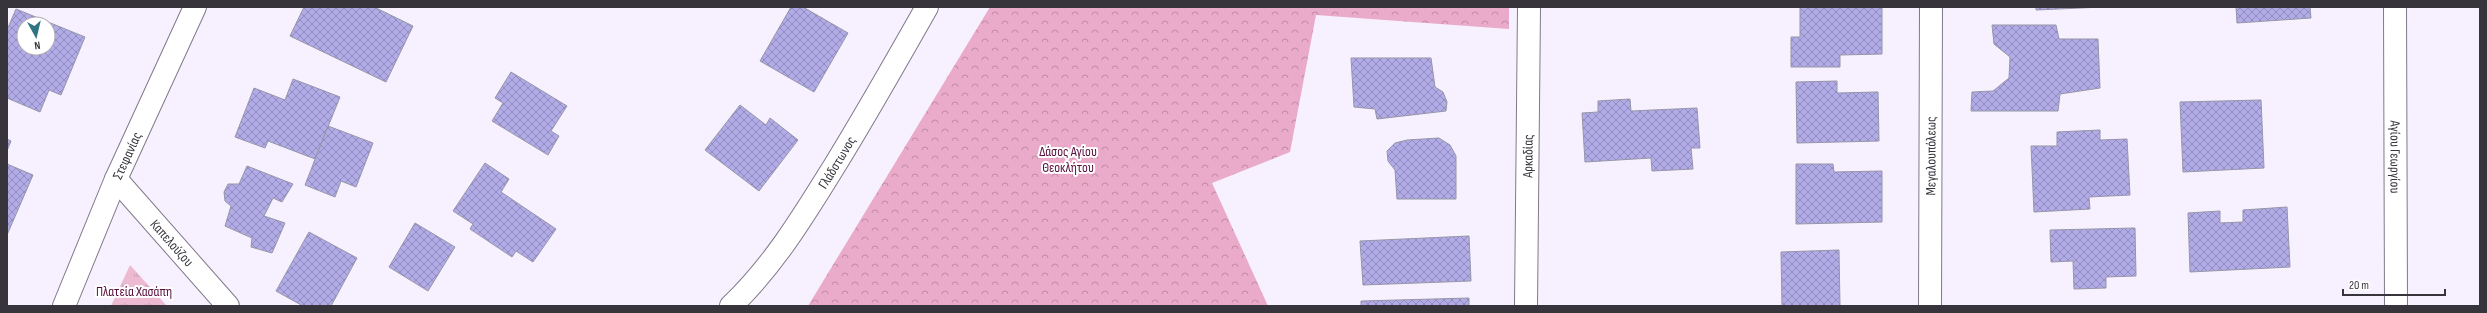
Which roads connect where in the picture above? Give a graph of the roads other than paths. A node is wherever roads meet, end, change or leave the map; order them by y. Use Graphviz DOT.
graph roads {
  1 [pos="194,7"];
  2 [pos="927,7"];
  3 [pos="1529,7"];
  4 [pos="1931,7"];
  5 [pos="2395,7"];
  6 [pos="116,179"];
  7 [pos="64,306"];
  8 [pos="228,306"];
  9 [pos="730,306"];
  10 [pos="1526,306"];
  11 [pos="1930,306"];
  12 [pos="2396,306"];
  1 -- 6 [label="street, Στεφανίας"];
  2 -- 9 [label="street, Γλάδστωνος"];
  3 -- 10 [label="street, Αρκαδίας"];
  4 -- 11 [label="street, Μεγαλουπόλεως"];
  5 -- 12 [label="street, Αγίου Γεωργίου"];
  6 -- 7 [label="street, Στεφανίας"];
  6 -- 8 [label="street, Καπελούζου"];
}
